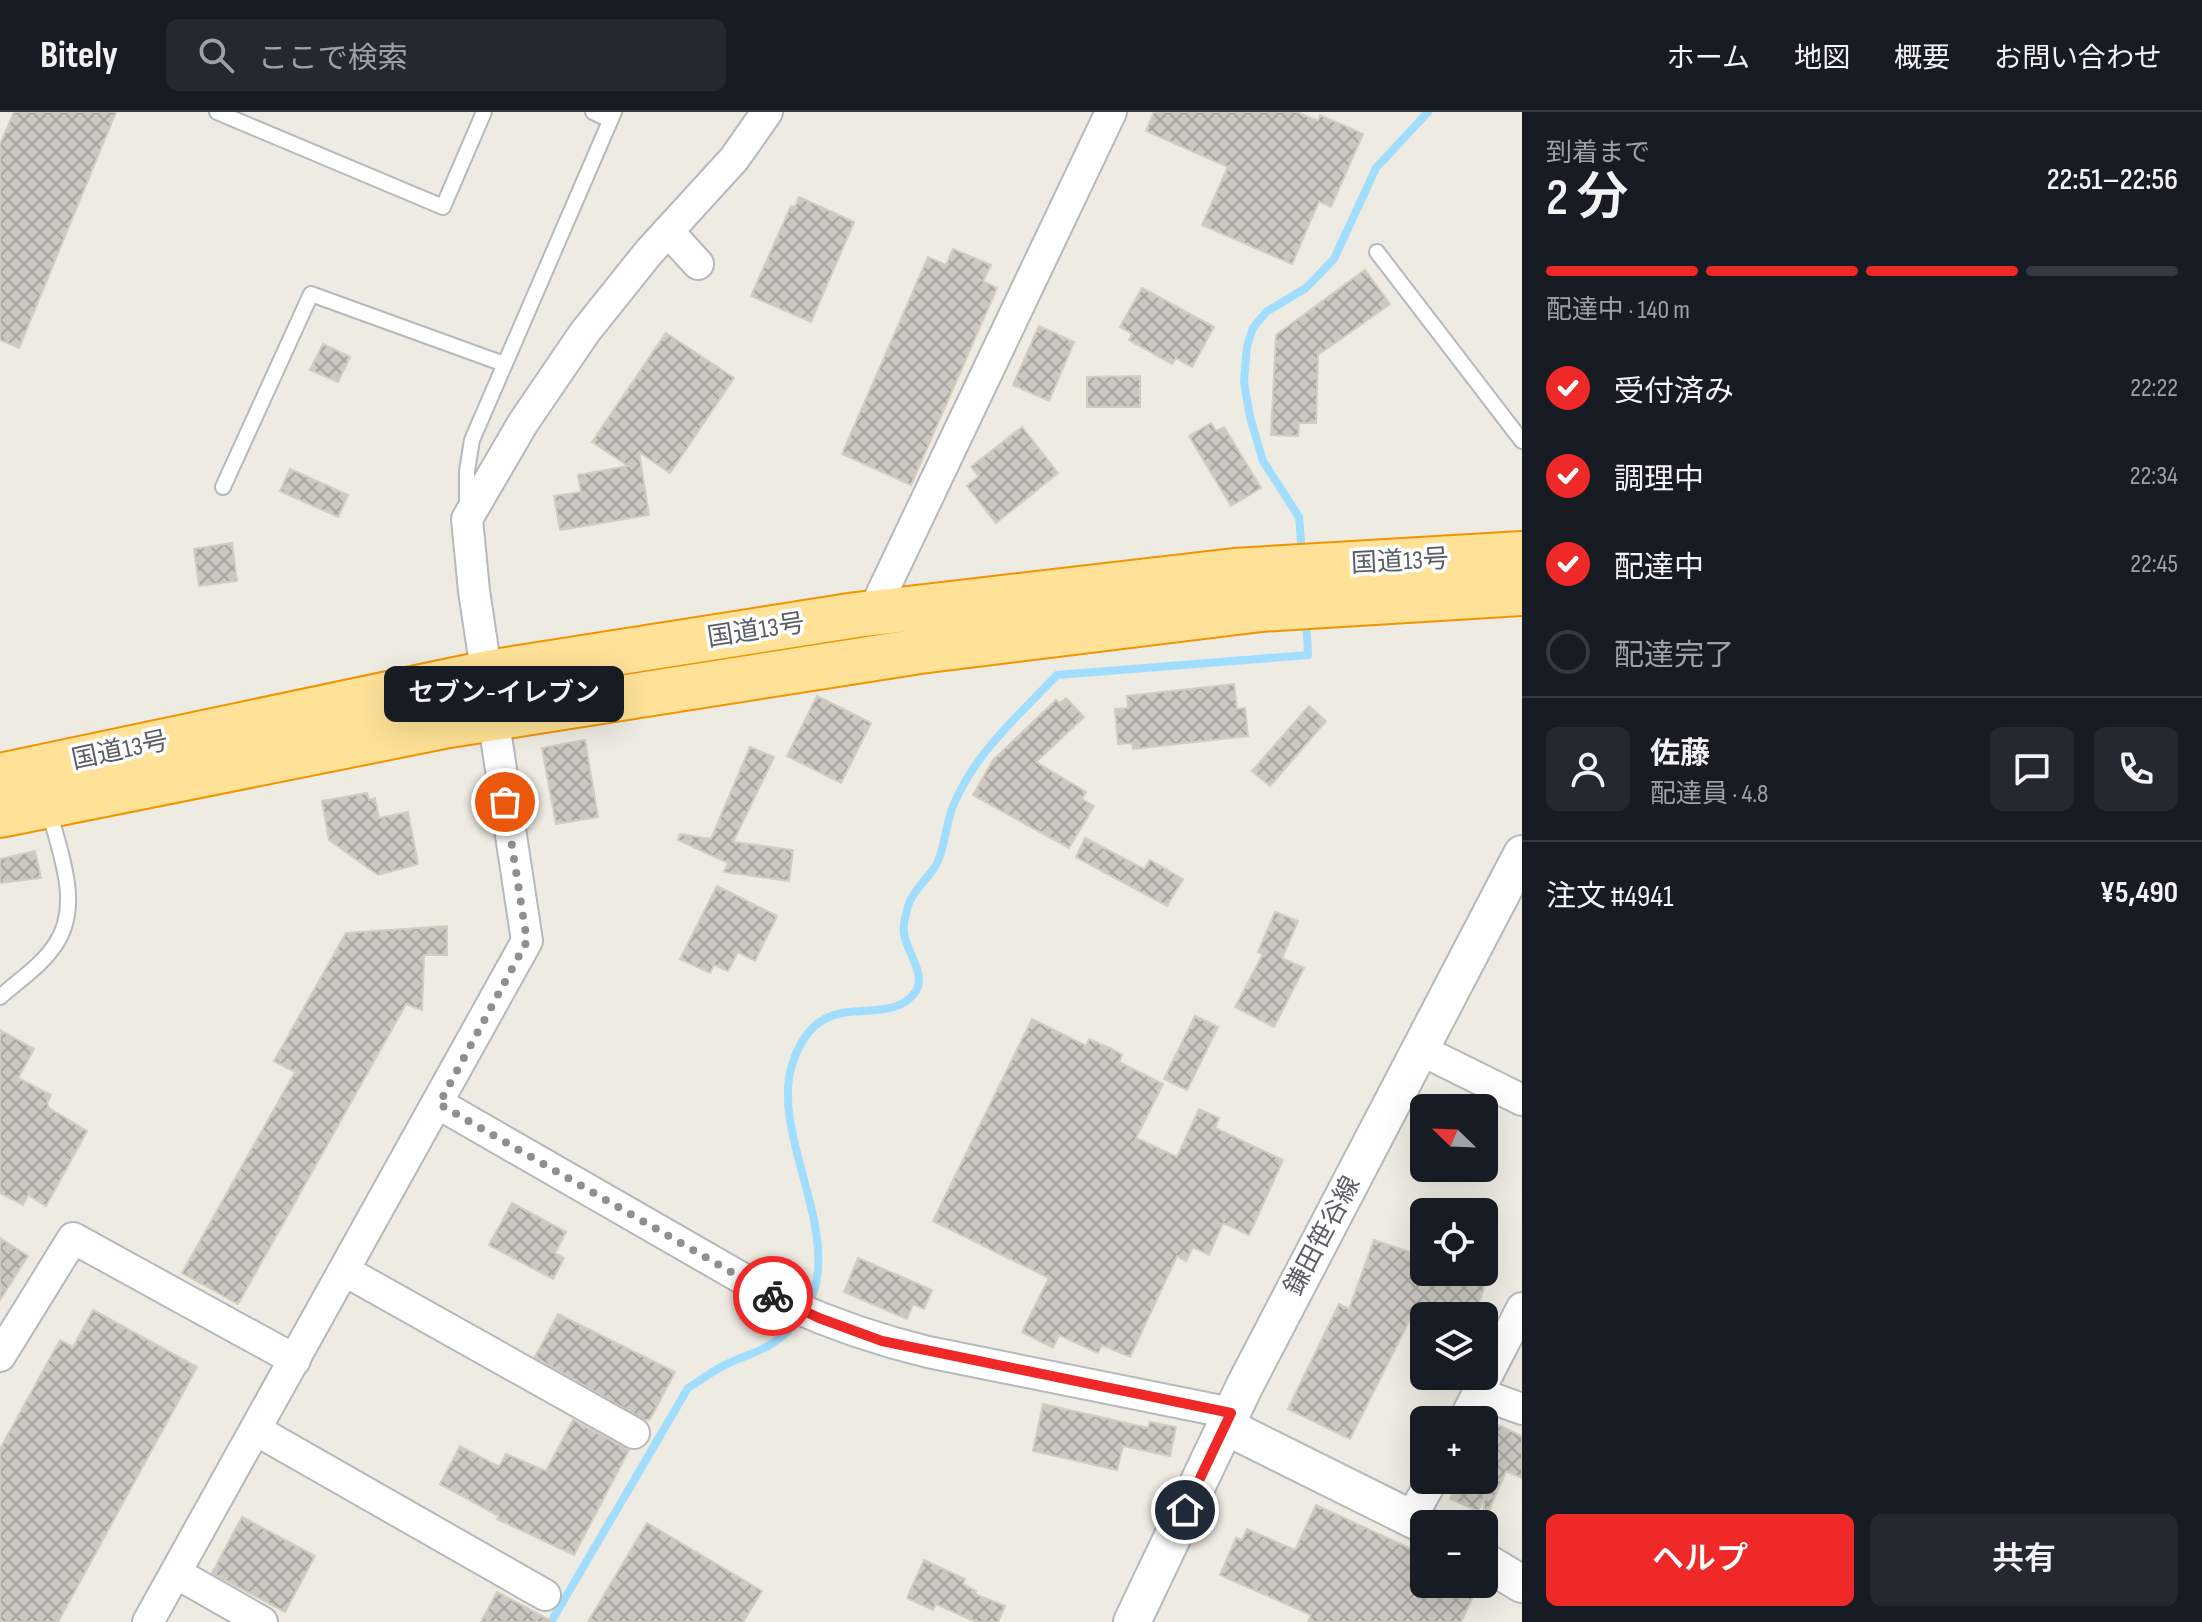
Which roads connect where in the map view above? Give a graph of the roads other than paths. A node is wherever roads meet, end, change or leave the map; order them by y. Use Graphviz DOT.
graph roads {
  1 [pos="217,112"];
  2 [pos="484,112"];
  3 [pos="593,112"];
  4 [pos="767,112"];
  5 [pos="1111,112"];
  6 [pos="612,116"];
  7 [pos="668,231"];
  8 [pos="1377,252"];
  9 [pos="698,264"];
  10 [pos="504,364"];
  11 [pos="1522,441"];
  12 [pos="223,487"];
  13 [pos="467,519"];
  14 [pos="1522,554"];
  15 [pos="1522,593"];
  16 [pos="872,614"];
  17 [pos="488,673"];
  18 [pos="492,719"];
  19 [pos="0,776"];
  20 [pos="48,806"];
  21 [pos="0,815"];
  22 [pos="1522,854"];
  23 [pos="0,997"];
  24 [pos="1421,1050"];
  25 [pos="1522,1100"];
  26 [pos="439,1104"];
  27 [pos="345,1271"];
  28 [pos="1522,1308"];
  29 [pos="0,1356"];
  30 [pos="295,1360"];
  31 [pos="1478,1393"];
  32 [pos="1471,1406"];
  33 [pos="1522,1409"];
  34 [pos="1228,1420"];
  35 [pos="256,1430"];
  36 [pos="634,1433"];
  37 [pos="1410,1518"];
  38 [pos="1498,1569"];
  39 [pos="176,1573"];
  40 [pos="1522,1584"];
  41 [pos="545,1595"];
  42 [pos="148,1622"];
  43 [pos="262,1622"];
  44 [pos="1132,1622"];
  1 -- 2 [label="lane"];
  3 -- 6 [label="lane"];
  4 -- 7 [label="street"];
  5 -- 16 [label="street"];
  6 -- 10 [label="lane"];
  7 -- 9 [label="street"];
  7 -- 13 [label="street"];
  8 -- 11 [label="lane"];
  10 -- 12 [label="lane"];
  10 -- 13 [label="lane"];
  13 -- 17 [label="street"];
  14 -- 16 [label="highway, 国道13号"];
  15 -- 18 [label="highway, 国道13号"];
  16 -- 17 [label="highway, 国道13号"];
  17 -- 18 [label="street"];
  17 -- 19 [label="highway, 国道13号"];
  18 -- 20 [label="highway, 国道13号"];
  18 -- 26 [label="street"];
  20 -- 21 [label="highway, 国道13号"];
  20 -- 23 [label="lane"];
  22 -- 24 [label="street, 鎌田笹谷線"];
  24 -- 25 [label="street"];
  24 -- 34 [label="street, 鎌田笹谷線"];
  26 -- 27 [label="street"];
  26 -- 34 [label="street"];
  27 -- 30 [label="street"];
  27 -- 36 [label="street"];
  28 -- 31 [label="street"];
  29 -- 30 [label="street"];
  30 -- 35 [label="street"];
  31 -- 32 [label="street"];
  31 -- 33 [label="street"];
  34 -- 37 [label="street"];
  34 -- 44 [label="street, 鎌田笹谷線"];
  35 -- 39 [label="street"];
  35 -- 41 [label="street"];
  38 -- 40 [label="street"];
  39 -- 42 [label="street"];
  39 -- 43 [label="street"];
}
